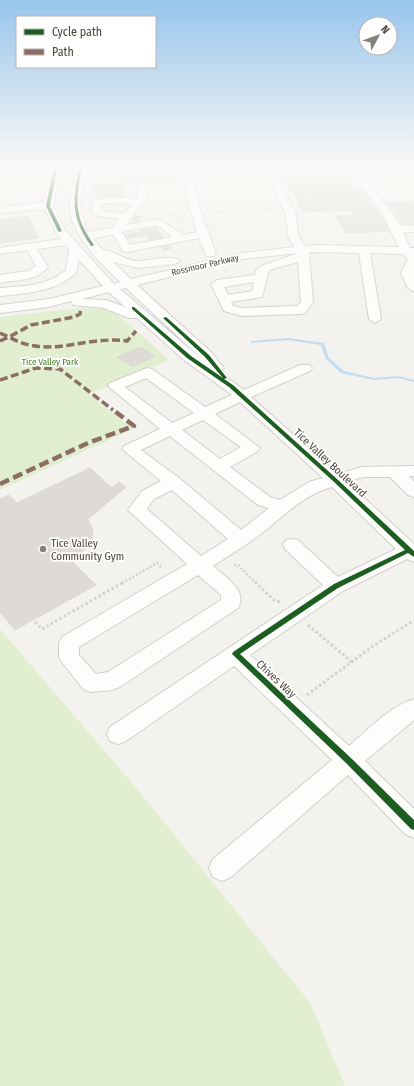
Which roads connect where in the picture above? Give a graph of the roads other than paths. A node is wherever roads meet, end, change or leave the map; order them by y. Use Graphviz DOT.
graph roads {
  1 [pos="127,217"];
  2 [pos="54,218"];
  3 [pos="78,218"];
  4 [pos="198,218"];
  5 [pos="291,218"];
  6 [pos="389,218"];
  7 [pos="396,228"];
  8 [pos="414,229"];
  9 [pos="116,230"];
  10 [pos="203,234"];
  11 [pos="180,238"];
  12 [pos="89,241"];
  13 [pos="414,242"];
  14 [pos="71,244"];
  15 [pos="149,244"];
  16 [pos="30,246"];
  17 [pos="407,248"];
  18 [pos="127,249"];
  19 [pos="300,249"];
  20 [pos="364,249"];
  21 [pos="0,251"];
  22 [pos="105,253"];
  23 [pos="210,254"];
  24 [pos="414,260"];
  25 [pos="174,261"];
  26 [pos="193,268"];
  27 [pos="260,278"];
  28 [pos="0,279"];
  29 [pos="125,280"];
  30 [pos="108,284"];
  31 [pos="218,284"];
  32 [pos="414,288"];
  33 [pos="0,292"];
  34 [pos="0,298"];
  35 [pos="224,298"];
  36 [pos="49,303"];
  37 [pos="0,309"];
  38 [pos="165,318"];
  39 [pos="375,319"];
  40 [pos="147,321"];
  41 [pos="305,368"];
  42 [pos="236,391"];
  43 [pos="204,414"];
  44 [pos="172,429"];
  45 [pos="219,466"];
  46 [pos="394,472"];
  47 [pos="414,472"];
  48 [pos="335,480"];
  49 [pos="173,482"];
  50 [pos="414,491"];
  51 [pos="282,506"];
  52 [pos="240,539"];
  53 [pos="292,544"];
  54 [pos="411,553"];
  55 [pos="198,566"];
  56 [pos="336,586"];
  57 [pos="235,654"];
  58 [pos="414,708"];
  59 [pos="118,734"];
  60 [pos="349,761"];
  61 [pos="414,826"];
  62 [pos="222,868"];
  1 -- 9 [label="street"];
  2 -- 14 [label="street, Tice Valley Boulevard"];
  3 -- 12 [label="street, Tice Valley Boulevard"];
  4 -- 10 [label="street"];
  5 -- 19 [label="street"];
  6 -- 7 [label="street"];
  7 -- 8 [label="street"];
  7 -- 17 [label="street"];
  9 -- 11 [label="street"];
  9 -- 12 [label="street"];
  9 -- 18 [label="street"];
  10 -- 11 [label="street"];
  10 -- 23 [label="street"];
  11 -- 15 [label="street"];
  12 -- 22 [label="street"];
  12 -- 29 [label="street, Tice Valley Boulevard"];
  13 -- 17 [label="street, Rossmoor Parkway"];
  14 -- 16 [label="street"];
  14 -- 30 [label="street, Tice Valley Boulevard"];
  14 -- 33 [label="street"];
  15 -- 18 [label="street"];
  15 -- 25 [label="street"];
  16 -- 21 [label="street"];
  16 -- 28 [label="street"];
  17 -- 19 [label="street, Rossmoor Parkway"];
  17 -- 20 [label="street, Rossmoor Parkway"];
  17 -- 24 [label="street"];
  18 -- 22 [label="street"];
  19 -- 20 [label="street, Rossmoor Parkway"];
  19 -- 23 [label="street, Rossmoor Parkway"];
  19 -- 26 [label="street, Rossmoor Parkway"];
  19 -- 27 [label="street"];
  19 -- 35 [label="street"];
  20 -- 39 [label="street"];
  22 -- 25 [label="street"];
  23 -- 25 [label="street, Rossmoor Parkway"];
  24 -- 32 [label="street"];
  25 -- 29 [label="street, Rossmoor Parkway"];
  26 -- 29 [label="street, Rossmoor Parkway"];
  26 -- 31 [label="street"];
  26 -- 38 [label="street"];
  27 -- 31 [label="street"];
  27 -- 35 [label="street"];
  29 -- 30 [label="street, Rossmoor Parkway"];
  29 -- 38 [label="street, Tice Valley Boulevard"];
  30 -- 34 [label="street, Rossmoor Parkway"];
  30 -- 36 [label="street, Rossmoor Parkway"];
  30 -- 40 [label="street, Tice Valley Boulevard"];
  31 -- 35 [label="street"];
  36 -- 37 [label="street, Rossmoor Parkway"];
  36 -- 40 [label="street"];
  38 -- 42 [label="street, Tice Valley Boulevard"];
  40 -- 42 [label="street, Tice Valley Boulevard"];
  41 -- 42 [label="street"];
  42 -- 43 [label="street"];
  42 -- 48 [label="street, Tice Valley Boulevard"];
  43 -- 44 [label="street"];
  43 -- 44 [label="street"];
  43 -- 45 [label="street"];
  44 -- 45 [label="street"];
  44 -- 49 [label="street"];
  45 -- 51 [label="street"];
  46 -- 47 [label="street"];
  46 -- 48 [label="street"];
  46 -- 50 [label="street"];
  48 -- 51 [label="street"];
  48 -- 54 [label="street, Tice Valley Boulevard"];
  49 -- 52 [label="street"];
  49 -- 55 [label="street"];
  51 -- 52 [label="street"];
  52 -- 55 [label="street"];
  53 -- 56 [label="street"];
  54 -- 56 [label="street"];
  55 -- 55 [label="street"];
  56 -- 57 [label="street"];
  57 -- 59 [label="street"];
  57 -- 60 [label="street, Chives Way"];
  58 -- 60 [label="street"];
  60 -- 61 [label="street, Chives Way"];
  60 -- 62 [label="street"];
}
